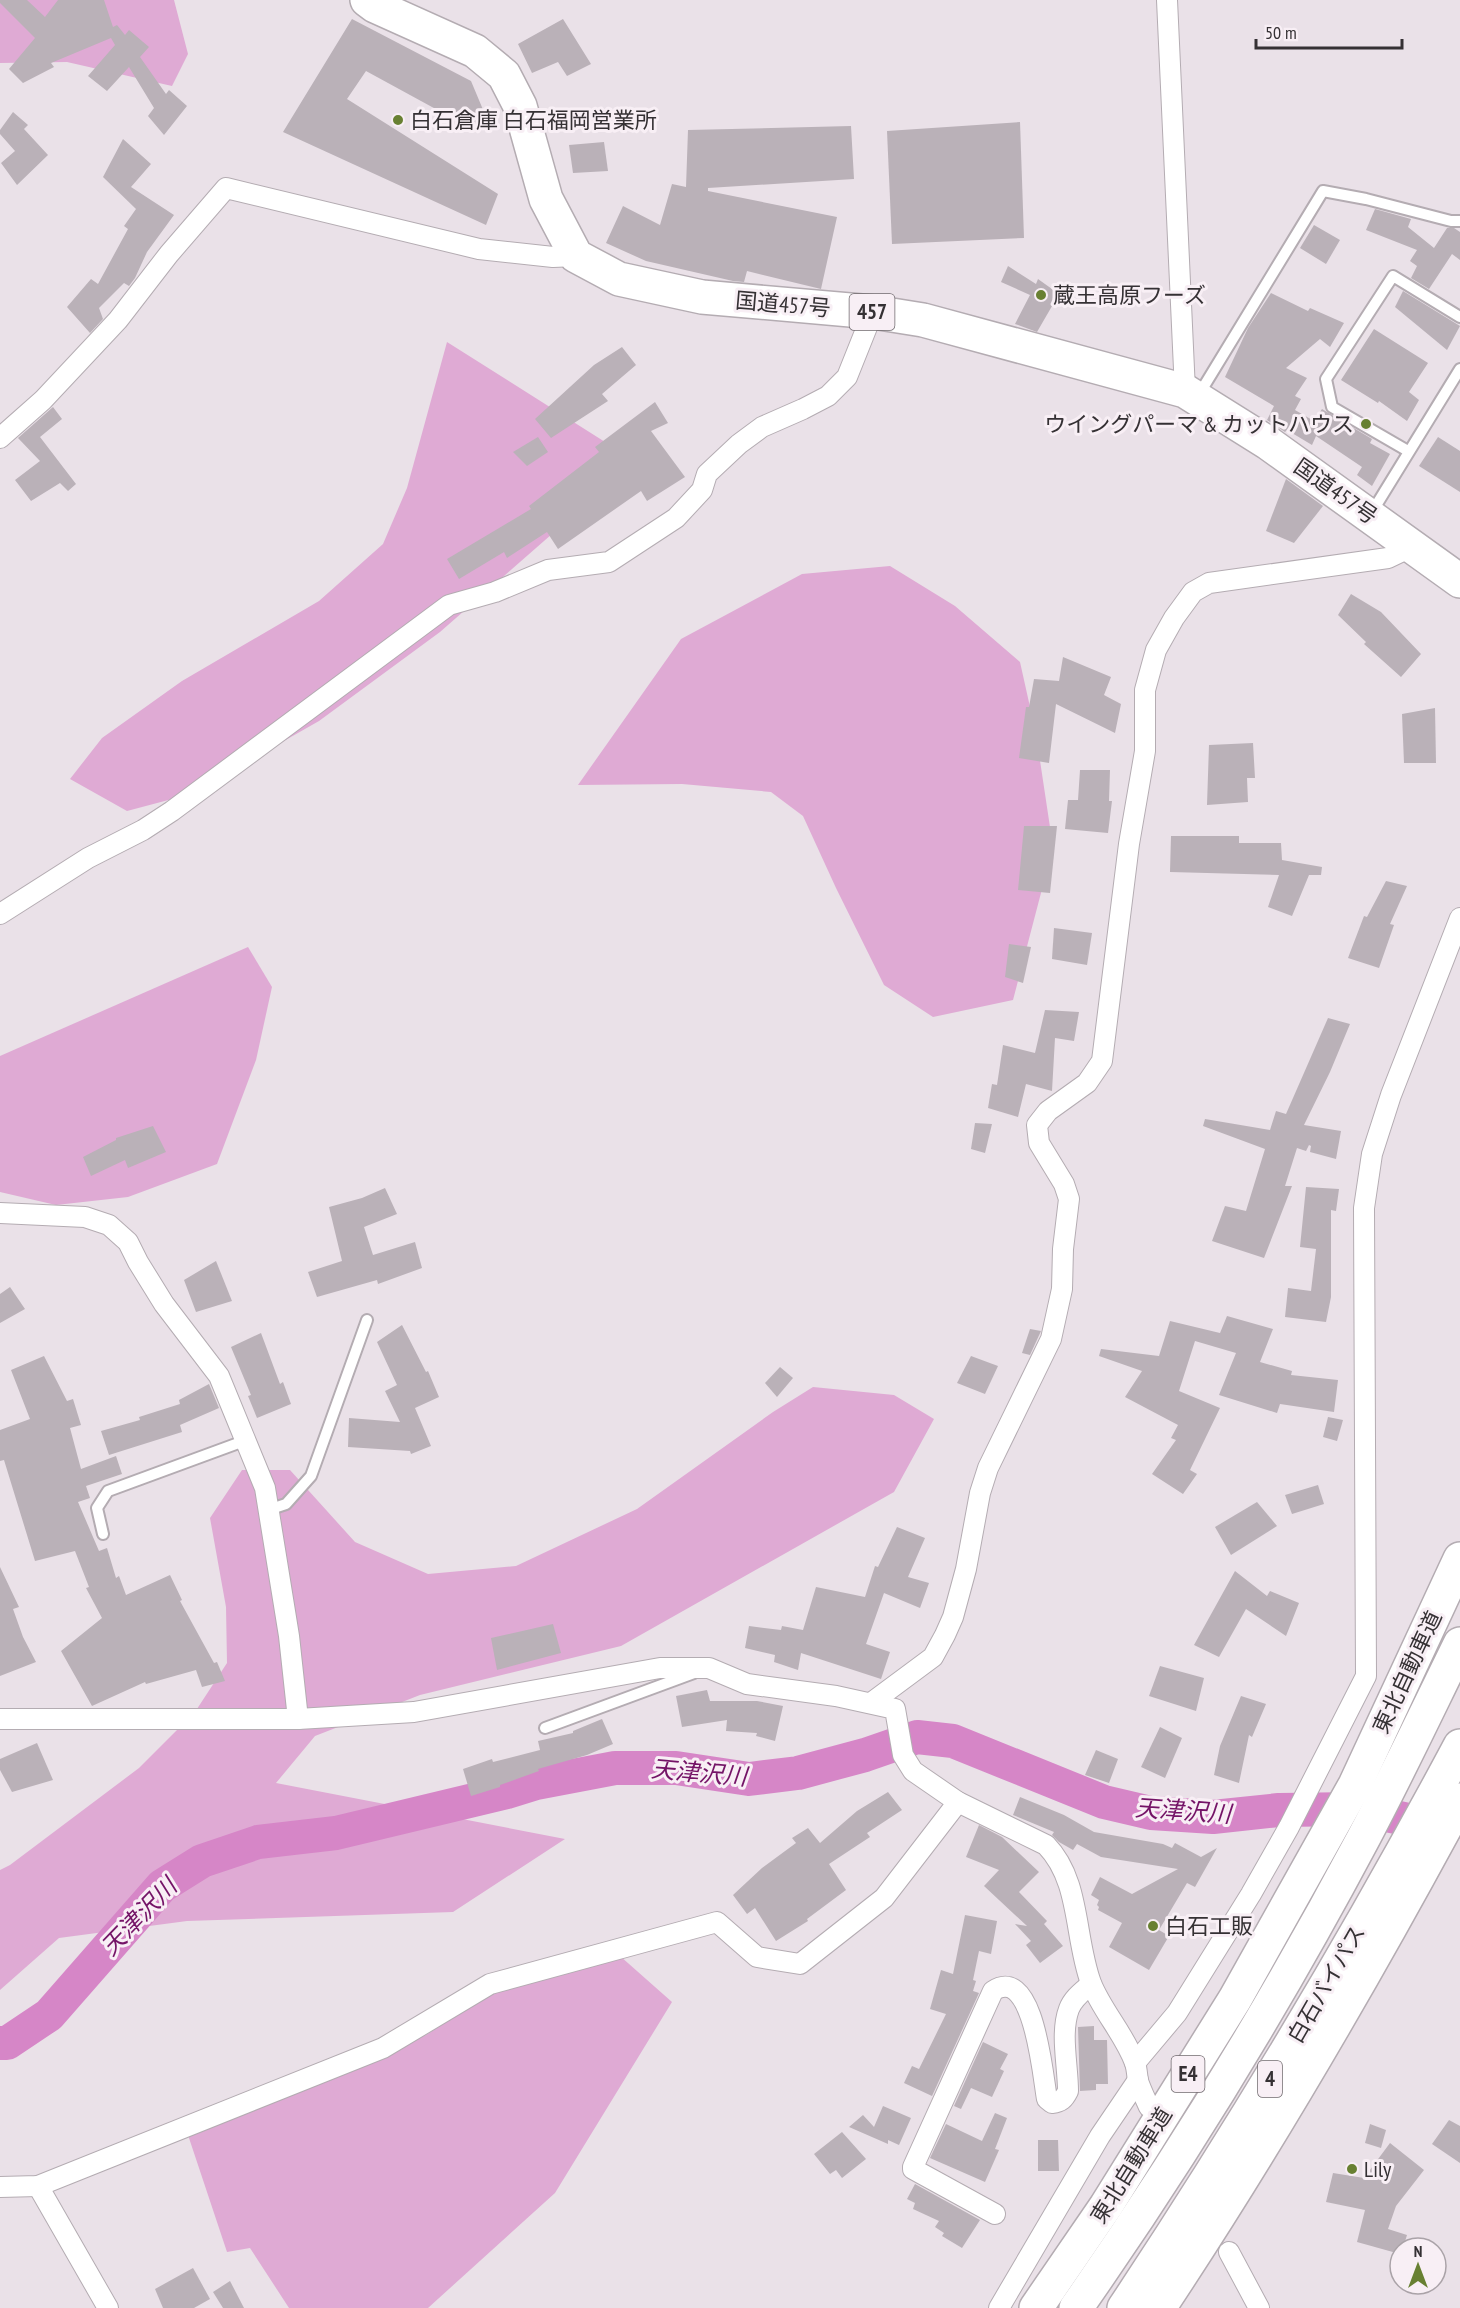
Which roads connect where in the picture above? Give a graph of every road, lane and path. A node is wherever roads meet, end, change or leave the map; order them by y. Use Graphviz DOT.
graph roads {
  1 [pos="368,0"];
  2 [pos="1167,0"];
  3 [pos="1460,221"];
  4 [pos="576,256"];
  5 [pos="873,312"];
  6 [pos="1460,317"];
  7 [pos="1460,369"];
  8 [pos="1191,394"];
  9 [pos="0,438"];
  10 [pos="1408,451"];
  11 [pos="1370,515"];
  12 [pos="1413,546"];
  13 [pos="1460,581"];
  14 [pos="0,914"];
  15 [pos="1460,918"];
  16 [pos="0,1213"];
  17 [pos="367,1320"];
  18 [pos="244,1441"];
  19 [pos="268,1510"];
  20 [pos="103,1534"];
  21 [pos="1460,1559"];
  22 [pos="1460,1644"];
  23 [pos="709,1668"];
  24 [pos="871,1703"];
  25 [pos="0,1719"];
  26 [pos="297,1719"];
  27 [pos="545,1728"];
  28 [pos="1460,1746"];
  29 [pos="1448,1796"];
  30 [pos="958,1802"];
  31 [pos="1420,1846"];
  32 [pos="1091,1984"];
  33 [pos="1136,2072"];
  34 [pos="1149,2107"];
  35 [pos="38,2186"];
  36 [pos="0,2187"];
  37 [pos="995,2214"];
  38 [pos="1229,2252"];
  39 [pos="108,2308"];
  40 [pos="999,2308"];
  41 [pos="1036,2308"];
  42 [pos="1076,2308"];
  43 [pos="1124,2308"];
  44 [pos="1159,2308"];
  45 [pos="1259,2308"];
  1 -- 4 [label="highway"];
  2 -- 8 [label="street"];
  3 -- 8 [label="lane"];
  4 -- 5 [label="highway, 国道457号 / 457"];
  4 -- 9 [label="street"];
  5 -- 8 [label="highway, 国道457号 / 457"];
  5 -- 14 [label="street"];
  6 -- 10 [label="lane"];
  7 -- 10 [label="lane"];
  8 -- 11 [label="highway, 国道457号 / 457"];
  10 -- 11 [label="lane"];
  11 -- 12 [label="highway, 国道457号 / 457"];
  12 -- 13 [label="highway, 国道457号 / 457"];
  12 -- 24 [label="street"];
  15 -- 33 [label="street"];
  16 -- 18 [label="street"];
  17 -- 19 [label="lane"];
  18 -- 19 [label="street"];
  18 -- 20 [label="lane"];
  19 -- 26 [label="street"];
  21 -- 41 [label="highway, 東北自動車道 / E4"];
  22 -- 42 [label="highway, 東北自動車道 / E4"];
  23 -- 24 [label="street"];
  23 -- 26 [label="street"];
  23 -- 27 [label="lane"];
  24 -- 30 [label="street"];
  25 -- 26 [label="street"];
  28 -- 29 [label="highway, 白石バイパス / 4"];
  29 -- 31 [label="highway, 白石バイパス / 4"];
  30 -- 32 [label="street"];
  30 -- 35 [label="street"];
  31 -- 43 [label="highway, 白石バイパス / 4"];
  31 -- 44 [label="highway, 白石バイパス / 4"];
  32 -- 33 [label="street"];
  32 -- 37 [label="street"];
  33 -- 34 [label="street"];
  33 -- 40 [label="street"];
  35 -- 36 [label="street"];
  35 -- 39 [label="street"];
  38 -- 45 [label="street"];
}
